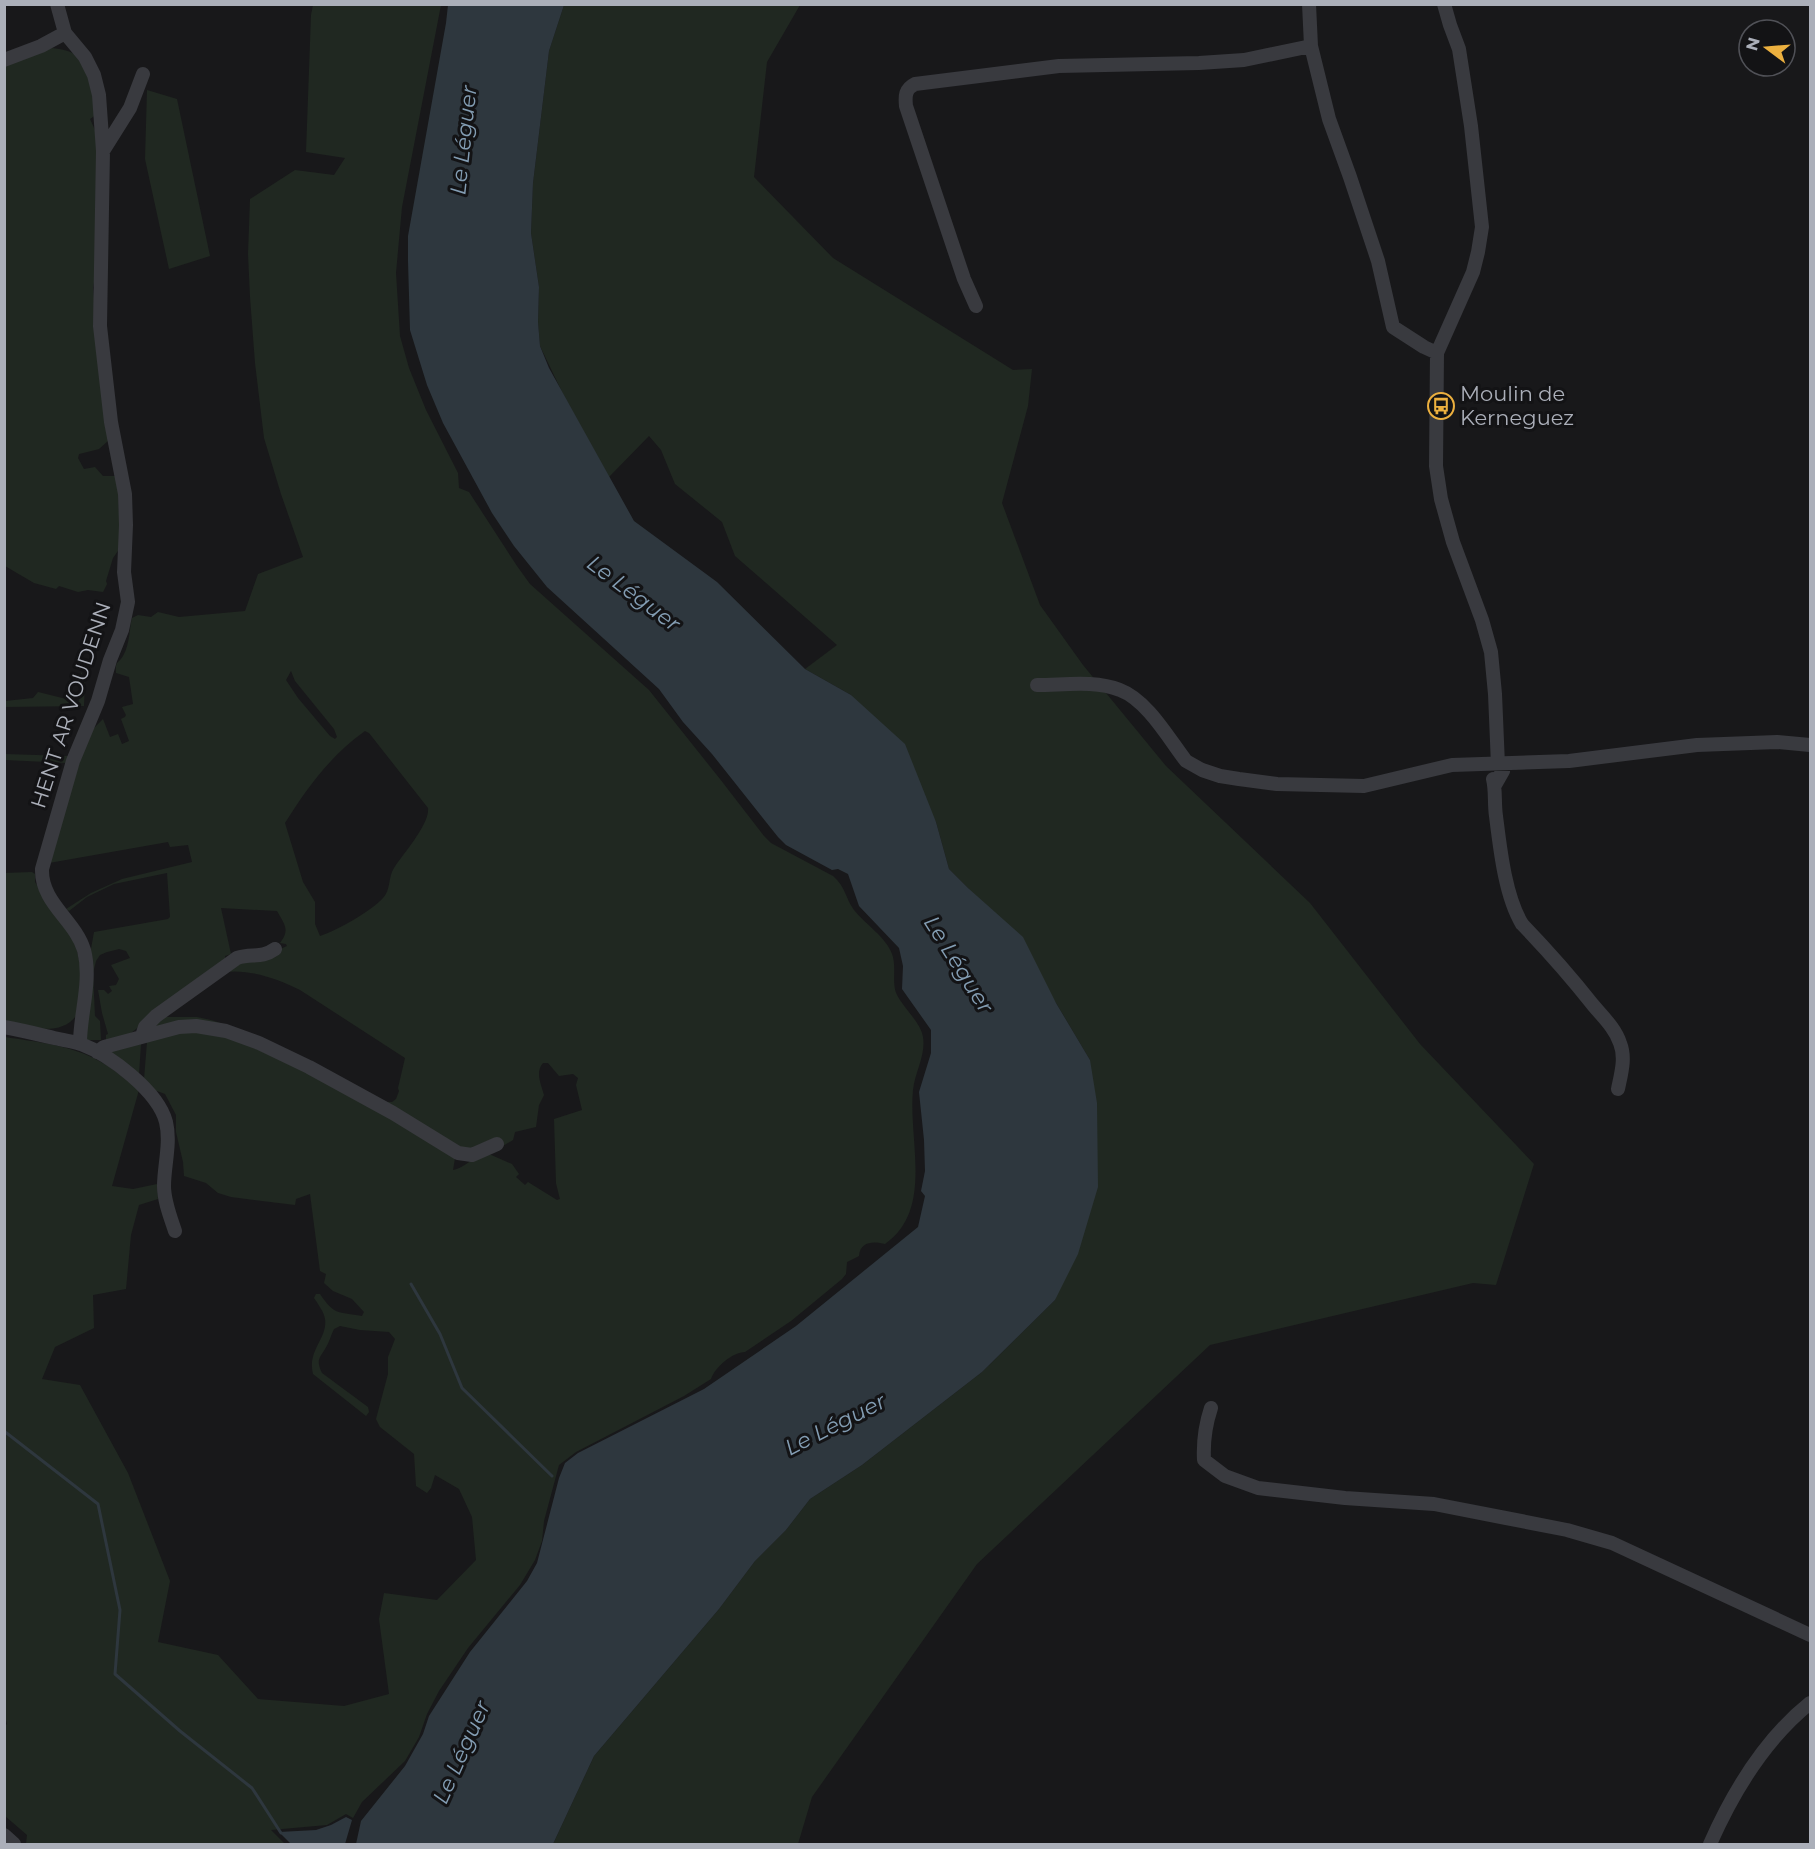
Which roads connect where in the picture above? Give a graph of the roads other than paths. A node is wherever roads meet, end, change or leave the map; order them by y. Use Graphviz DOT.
graph roads {
  1 [pos="1309,4"];
  2 [pos="1444,4"];
  3 [pos="57,5"];
  4 [pos="65,33"];
  5 [pos="1311,46"];
  6 [pos="4,60"];
  7 [pos="143,74"];
  8 [pos="103,151"];
  9 [pos="976,306"];
  10 [pos="1437,353"];
  11 [pos="1037,685"];
  12 [pos="1810,745"];
  13 [pos="1498,765"];
  14 [pos="275,949"];
  15 [pos="81,1022"];
  16 [pos="4,1027"];
  17 [pos="142,1036"];
  18 [pos="50,1037"];
  19 [pos="80,1043"];
  20 [pos="97,1052"];
  21 [pos="1617,1089"];
  22 [pos="497,1144"];
  23 [pos="175,1231"];
  24 [pos="1211,1408"];
  25 [pos="1810,1635"];
  26 [pos="1810,1703"];
  27 [pos="4,1835"];
  28 [pos="14,1845"];
  29 [pos="1710,1845"];
  1 -- 5 [label="street"];
  2 -- 10 [label="street"];
  3 -- 4 [label="street"];
  4 -- 6 [label="street"];
  4 -- 8 [label="street, HENT AR VOUDENN"];
  5 -- 9 [label="street"];
  5 -- 10 [label="street"];
  7 -- 8 [label="street"];
  8 -- 15 [label="street, HENT AR VOUDENN"];
  10 -- 13 [label="street"];
  11 -- 13 [label="street"];
  12 -- 13 [label="street"];
  13 -- 21 [label="street"];
  14 -- 17 [label="street"];
  15 -- 18 [label="street"];
  15 -- 19 [label="street, HENT AR VOUDENN"];
  16 -- 18 [label="street"];
  17 -- 20 [label="street"];
  17 -- 22 [label="street"];
  18 -- 19 [label="street"];
  19 -- 20 [label="street"];
  20 -- 23 [label="street"];
  24 -- 25 [label="street"];
  26 -- 29 [label="street"];
  27 -- 28 [label="street"];
}
